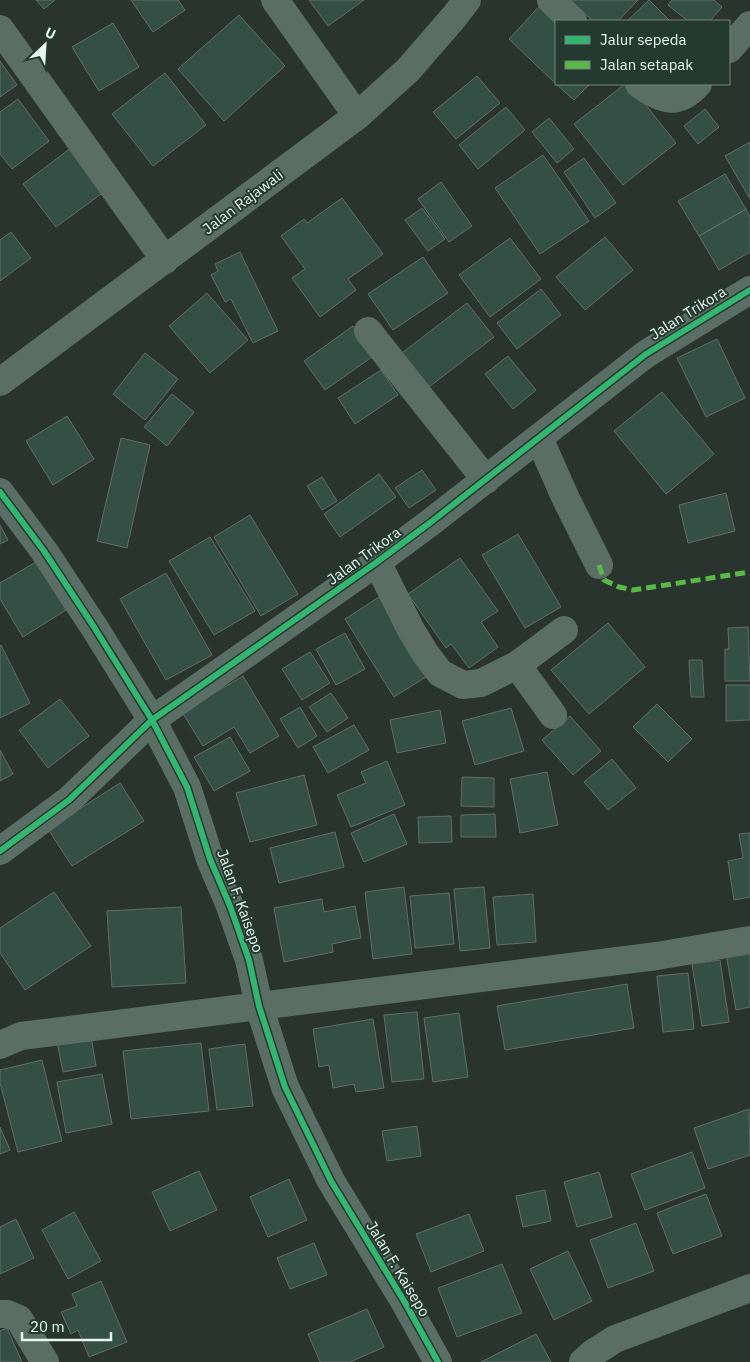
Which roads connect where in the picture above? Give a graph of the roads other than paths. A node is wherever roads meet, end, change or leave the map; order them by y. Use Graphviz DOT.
graph roads {
  1 [pos="275,0"];
  2 [pos="467,0"];
  3 [pos="551,0"];
  4 [pos="572,20"];
  5 [pos="750,25"];
  6 [pos="0,29"];
  7 [pos="730,48"];
  8 [pos="641,85"];
  9 [pos="697,85"];
  10 [pos="357,116"];
  11 [pos="165,260"];
  12 [pos="750,290"];
  13 [pos="368,331"];
  14 [pos="0,382"];
  15 [pos="539,438"];
  16 [pos="486,480"];
  17 [pos="0,492"];
  18 [pos="378,562"];
  19 [pos="599,565"];
  20 [pos="564,630"];
  21 [pos="517,665"];
  22 [pos="553,715"];
  23 [pos="152,720"];
  24 [pos="0,851"];
  25 [pos="750,940"];
  26 [pos="259,1006"];
  27 [pos="0,1045"];
  28 [pos="750,1288"];
  29 [pos="0,1314"];
  30 [pos="45,1362"];
  31 [pos="438,1362"];
  32 [pos="583,1362"];
  1 -- 10 [label="street"];
  2 -- 10 [label="street, Jalan Rajawali"];
  3 -- 4 [label="street"];
  5 -- 7 [label="street"];
  6 -- 11 [label="street"];
  8 -- 9 [label="street"];
  10 -- 11 [label="street, Jalan Rajawali"];
  11 -- 14 [label="street, Jalan Rajawali"];
  12 -- 15 [label="street, Jalan Trikora"];
  13 -- 16 [label="street"];
  15 -- 16 [label="street, Jalan Trikora"];
  15 -- 19 [label="street"];
  16 -- 18 [label="street, Jalan Trikora"];
  17 -- 23 [label="street, Jalan F. Kaisepo"];
  18 -- 21 [label="street"];
  18 -- 23 [label="street, Jalan Trikora"];
  20 -- 21 [label="street"];
  21 -- 22 [label="street"];
  23 -- 24 [label="street, Jalan Trikora"];
  23 -- 26 [label="street, Jalan F. Kaisepo"];
  25 -- 26 [label="street"];
  26 -- 27 [label="street"];
  26 -- 31 [label="street, Jalan F. Kaisepo"];
  28 -- 32 [label="street"];
  29 -- 30 [label="street"];
}
